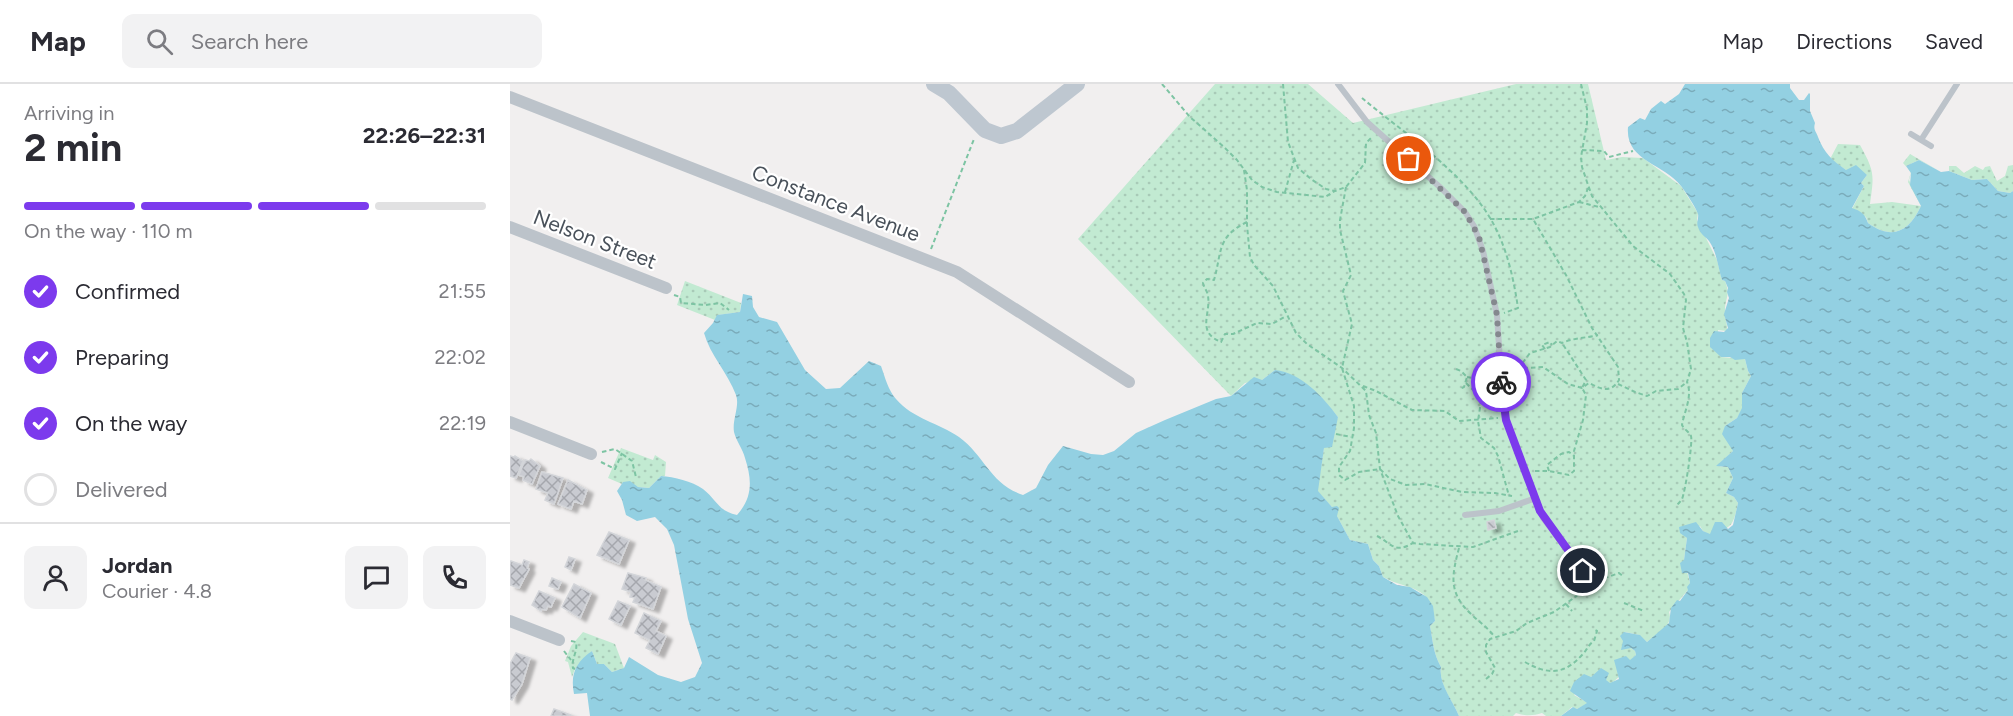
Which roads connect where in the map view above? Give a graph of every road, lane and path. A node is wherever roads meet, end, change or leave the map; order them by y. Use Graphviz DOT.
graph roads {
  1 [pos="934,84"];
  2 [pos="1077,84"];
  3 [pos="1162,84"];
  4 [pos="1283,84"];
  5 [pos="1338,84"];
  6 [pos="1581,84"];
  7 [pos="1956,84"];
  8 [pos="510,97"];
  9 [pos="980,124"];
  10 [pos="1378,132"];
  11 [pos="1911,134"];
  12 [pos="1921,140"];
  13 [pos="1931,146"];
  14 [pos="1581,150"];
  15 [pos="1633,151"];
  16 [pos="1293,160"];
  17 [pos="1244,170"];
  18 [pos="1588,186"];
  19 [pos="1346,187"];
  20 [pos="1335,191"];
  21 [pos="1284,192"];
  22 [pos="1579,202"];
  23 [pos="1602,209"];
  24 [pos="1490,219"];
  25 [pos="1533,219"];
  26 [pos="1247,222"];
  27 [pos="510,227"];
  28 [pos="927,260"];
  29 [pos="666,288"];
  30 [pos="680,297"];
  31 [pos="729,310"];
  32 [pos="1287,315"];
  33 [pos="1598,335"];
  34 [pos="1562,343"];
  35 [pos="1552,346"];
  36 [pos="1545,349"];
  37 [pos="1342,368"];
  38 [pos="1456,369"];
  39 [pos="1518,369"];
  40 [pos="1501,375"];
  41 [pos="1467,377"];
  42 [pos="1129,382"];
  43 [pos="1687,382"];
  44 [pos="1466,383"];
  45 [pos="1618,383"];
  46 [pos="1363,386"];
  47 [pos="1582,388"];
  48 [pos="1460,389"];
  49 [pos="1506,417"];
  50 [pos="1478,421"];
  51 [pos="510,422"];
  52 [pos="1336,434"];
  53 [pos="1352,438"];
  54 [pos="621,453"];
  55 [pos="591,454"];
  56 [pos="1574,456"];
  57 [pos="1380,469"];
  58 [pos="1525,471"];
  59 [pos="1549,471"];
  60 [pos="636,477"];
  61 [pos="1509,496"];
  62 [pos="1519,497"];
  63 [pos="1536,498"];
  64 [pos="1676,507"];
  65 [pos="1465,515"];
  66 [pos="1518,531"];
  67 [pos="1377,536"];
  68 [pos="1413,543"];
  69 [pos="1459,547"];
  70 [pos="1583,571"];
  71 [pos="1597,573"];
  72 [pos="1624,577"];
  73 [pos="1578,595"];
  74 [pos="1624,603"];
  75 [pos="1566,604"];
  76 [pos="1572,611"];
  77 [pos="1644,611"];
  78 [pos="510,621"];
  79 [pos="1593,629"];
  80 [pos="1494,636"];
  81 [pos="559,640"];
  82 [pos="576,651"];
  83 [pos="567,656"];
  84 [pos="572,662"];
  85 [pos="1526,662"];
  86 [pos="575,669"];
  87 [pos="1486,679"];
  1 -- 9 [label="street"];
  2 -- 9 [label="street"];
  3 -- 17 [label="path"];
  4 -- 16 [label="path"];
  5 -- 10 [label="lane"];
  6 -- 14 [label="path"];
  7 -- 12 [label="lane"];
  8 -- 28 [label="street, Constance Avenue"];
  9 -- 28 [label="path"];
  10 -- 19 [label="path"];
  10 -- 40 [label="lane"];
  11 -- 12 [label="lane"];
  12 -- 13 [label="lane"];
  14 -- 15 [label="path"];
  14 -- 18 [label="path"];
  16 -- 20 [label="path"];
  16 -- 21 [label="path"];
  17 -- 21 [label="path"];
  17 -- 26 [label="path"];
  18 -- 22 [label="path"];
  18 -- 23 [label="path"];
  19 -- 20 [label="path"];
  19 -- 37 [label="path"];
  20 -- 21 [label="path"];
  22 -- 23 [label="path"];
  22 -- 25 [label="path"];
  23 -- 43 [label="path"];
  24 -- 25 [label="path"];
  25 -- 33 [label="path"];
  26 -- 32 [label="path"];
  26 -- 32 [label="path"];
  27 -- 29 [label="street, Nelson Street"];
  28 -- 42 [label="street, Constance Avenue"];
  30 -- 31 [label="path"];
  32 -- 37 [label="path"];
  33 -- 34 [label="path"];
  33 -- 45 [label="path"];
  34 -- 35 [label="path"];
  34 -- 47 [label="path"];
  35 -- 36 [label="path"];
  35 -- 36 [label="path"];
  36 -- 39 [label="path"];
  37 -- 46 [label="path"];
  37 -- 53 [label="path"];
  38 -- 41 [label="path"];
  39 -- 40 [label="path"];
  39 -- 47 [label="path"];
  40 -- 41 [label="path"];
  40 -- 49 [label="lane"];
  41 -- 44 [label="path"];
  43 -- 45 [label="path"];
  43 -- 64 [label="path"];
  44 -- 48 [label="path"];
  44 -- 50 [label="path"];
  45 -- 47 [label="path"];
  46 -- 50 [label="path"];
  46 -- 57 [label="path"];
  47 -- 56 [label="path"];
  49 -- 50 [label="path"];
  49 -- 58 [label="lane"];
  50 -- 61 [label="path"];
  51 -- 55 [label="street"];
  52 -- 53 [label="path"];
  53 -- 57 [label="path"];
  54 -- 55 [label="path"];
  54 -- 55 [label="path"];
  54 -- 60 [label="path"];
  56 -- 59 [label="path"];
  56 -- 59 [label="path"];
  57 -- 61 [label="path"];
  57 -- 68 [label="path"];
  58 -- 59 [label="path"];
  58 -- 63 [label="lane"];
  61 -- 62 [label="path"];
  63 -- 65 [label="lane"];
  63 -- 70 [label="lane"];
  66 -- 69 [label="path"];
  67 -- 68 [label="path"];
  68 -- 69 [label="path"];
  69 -- 80 [label="path"];
  71 -- 72 [label="path"];
  73 -- 75 [label="path"];
  74 -- 77 [label="path"];
  75 -- 76 [label="path"];
  75 -- 80 [label="path"];
  78 -- 81 [label="street"];
  79 -- 85 [label="path"];
  80 -- 87 [label="path"];
  82 -- 84 [label="path"];
  83 -- 84 [label="path"];
  84 -- 86 [label="path"];
}
